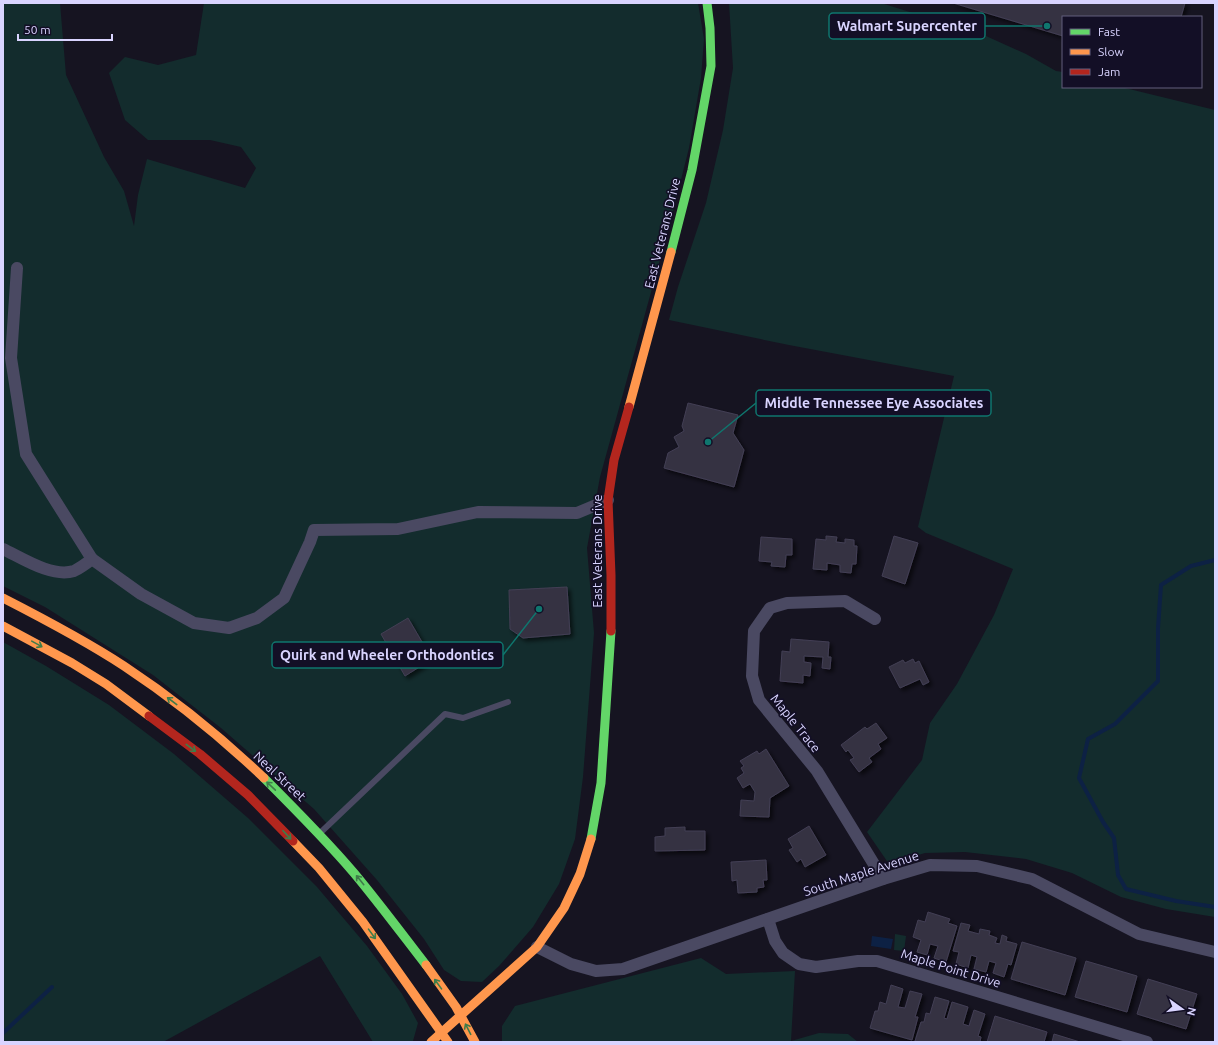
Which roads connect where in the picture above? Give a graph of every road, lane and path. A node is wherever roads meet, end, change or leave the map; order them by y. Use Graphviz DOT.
graph roads {
  1 [pos="707,3"];
  2 [pos="17,268"];
  3 [pos="608,500"];
  4 [pos="3,549"];
  5 [pos="92,559"];
  6 [pos="3,598"];
  7 [pos="875,619"];
  8 [pos="3,626"];
  9 [pos="508,702"];
  10 [pos="319,834"];
  11 [pos="884,879"];
  12 [pos="768,919"];
  13 [pos="537,948"];
  14 [pos="1215,952"];
  15 [pos="461,1015"];
  16 [pos="442,1032"];
  17 [pos="431,1042"];
  18 [pos="448,1042"];
  19 [pos="475,1042"];
  20 [pos="1147,1042"];
  1 -- 3 [label="main road, East Veterans Drive"];
  2 -- 5 [label="street"];
  3 -- 5 [label="street"];
  3 -- 13 [label="main road, East Veterans Drive"];
  4 -- 5 [label="street"];
  10 -- 6 [label="main road, Neal Street, one-way"];
  7 -- 11 [label="street, Maple Trace"];
  8 -- 16 [label="main road, one-way"];
  9 -- 10 [label="lane"];
  15 -- 10 [label="main road, Neal Street, one-way"];
  11 -- 12 [label="street, South Maple Avenue"];
  11 -- 14 [label="street, South Maple Avenue"];
  12 -- 13 [label="street, South Maple Avenue"];
  12 -- 20 [label="street, Maple Point Drive"];
  13 -- 15 [label="main road, East Veterans Drive"];
  15 -- 16 [label="main road"];
  19 -- 15 [label="main road, Neal Street, one-way"];
  16 -- 17 [label="main road"];
  16 -- 18 [label="main road"];
}
